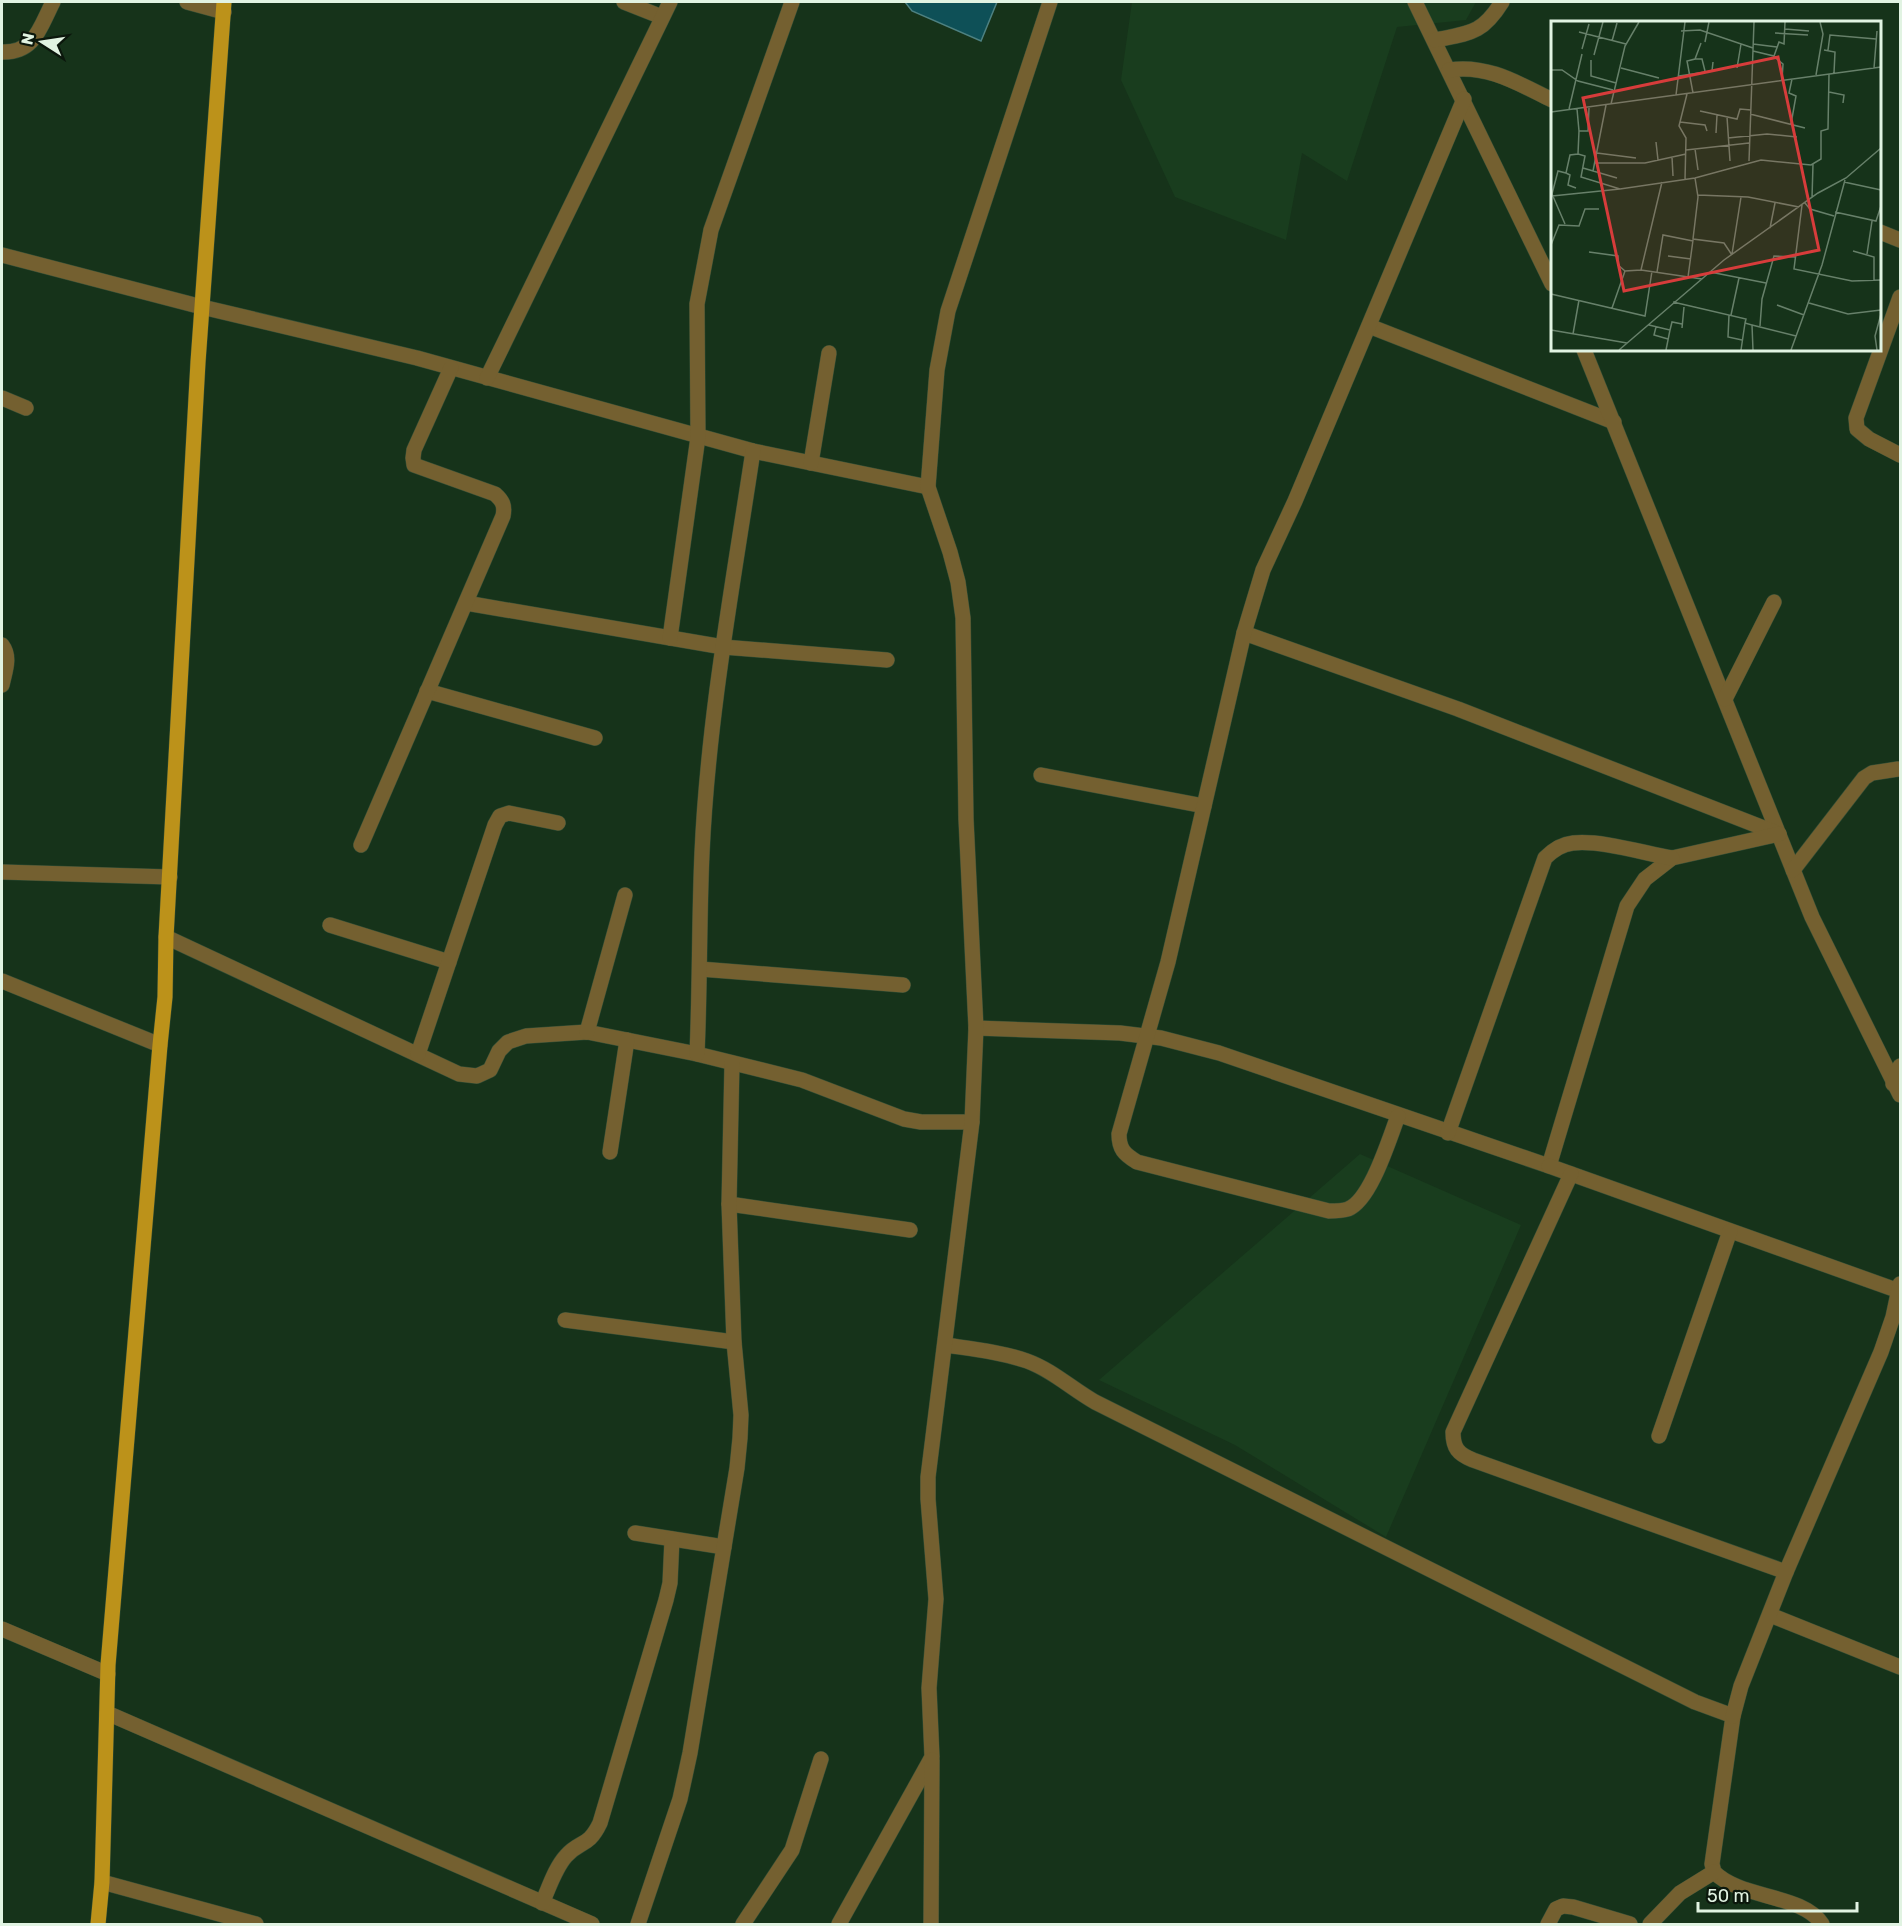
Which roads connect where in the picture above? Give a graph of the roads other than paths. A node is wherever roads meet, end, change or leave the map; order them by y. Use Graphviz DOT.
graph roads {
  1 [pos="53,2"];
  2 [pos="187,2"];
  3 [pos="624,2"];
  4 [pos="670,2"];
  5 [pos="792,2"];
  6 [pos="1050,2"];
  7 [pos="1415,2"];
  8 [pos="1502,2"];
  9 [pos="224,7"];
  10 [pos="662,17"];
  11 [pos="1436,40"];
  12 [pos="2,52"];
  13 [pos="1449,70"];
  14 [pos="1464,99"];
  15 [pos="1551,100"];
  16 [pos="1881,232"];
  17 [pos="1900,240"];
  18 [pos="2,255"];
  19 [pos="1551,282"];
  20 [pos="1900,297"];
  21 [pos="202,307"];
  22 [pos="1369,326"];
  23 [pos="1881,349"];
  24 [pos="1584,351"];
  25 [pos="1880,351"];
  26 [pos="829,353"];
  27 [pos="451,368"];
  28 [pos="487,378"];
  29 [pos="2,398"];
  30 [pos="26,408"];
  31 [pos="1614,422"];
  32 [pos="698,437"];
  33 [pos="753,451"];
  34 [pos="1900,455"];
  35 [pos="811,463"];
  36 [pos="928,487"];
  37 [pos="1774,602"];
  38 [pos="465,603"];
  39 [pos="1244,633"];
  40 [pos="670,638"];
  41 [pos="2,645"];
  42 [pos="723,647"];
  43 [pos="887,660"];
  44 [pos="2,685"];
  45 [pos="427,691"];
  46 [pos="1725,699"];
  47 [pos="595,738"];
  48 [pos="1898,769"];
  49 [pos="1041,775"];
  50 [pos="1204,807"];
  51 [pos="558,823"];
  52 [pos="1779,834"];
  53 [pos="361,845"];
  54 [pos="1672,858"];
  55 [pos="1793,870"];
  56 [pos="2,872"];
  57 [pos="170,877"];
  58 [pos="625,895"];
  59 [pos="330,926"];
  60 [pos="166,937"];
  61 [pos="449,962"];
  62 [pos="700,969"];
  63 [pos="2,981"];
  64 [pos="903,985"];
  65 [pos="976,1028"];
  66 [pos="587,1032"];
  67 [pos="1146,1037"];
  68 [pos="627,1040"];
  69 [pos="160,1045"];
  70 [pos="418,1054"];
  71 [pos="697,1054"];
  72 [pos="732,1063"];
  73 [pos="1900,1066"];
  74 [pos="1897,1089"];
  75 [pos="1398,1116"];
  76 [pos="972,1122"];
  77 [pos="1448,1133"];
  78 [pos="610,1152"];
  79 [pos="1549,1166"];
  80 [pos="1571,1174"];
  81 [pos="729,1204"];
  82 [pos="910,1230"];
  83 [pos="1730,1231"];
  84 [pos="1900,1287"];
  85 [pos="565,1320"];
  86 [pos="734,1342"];
  87 [pos="945,1344"];
  88 [pos="1659,1436"];
  89 [pos="635,1533"];
  90 [pos="672,1539"];
  91 [pos="724,1547"];
  92 [pos="1786,1572"];
  93 [pos="1770,1615"];
  94 [pos="2,1629"];
  95 [pos="1900,1667"];
  96 [pos="108,1674"];
  97 [pos="107,1713"];
  98 [pos="1733,1716"];
  99 [pos="932,1756"];
  100 [pos="821,1760"];
  101 [pos="1714,1872"];
  102 [pos="102,1882"];
  103 [pos="542,1903"];
  104 [pos="98,1924"];
  105 [pos="256,1924"];
  106 [pos="592,1924"];
  107 [pos="638,1924"];
  108 [pos="743,1924"];
  109 [pos="840,1924"];
  110 [pos="931,1924"];
  111 [pos="1548,1924"];
  112 [pos="1630,1924"];
  113 [pos="1650,1924"];
  114 [pos="1822,1924"];
  1 -- 12 [label="street"];
  2 -- 9 [label="street"];
  3 -- 10 [label="street"];
  4 -- 10 [label="street"];
  5 -- 32 [label="street"];
  6 -- 36 [label="street"];
  7 -- 11 [label="street"];
  8 -- 11 [label="street"];
  9 -- 21 [label="main road"];
  10 -- 28 [label="street"];
  11 -- 13 [label="street"];
  13 -- 14 [label="street"];
  13 -- 15 [label="street"];
  14 -- 19 [label="street"];
  14 -- 22 [label="street"];
  16 -- 17 [label="street"];
  18 -- 21 [label="street"];
  20 -- 23 [label="street"];
  21 -- 27 [label="street"];
  21 -- 57 [label="main road"];
  22 -- 31 [label="street"];
  22 -- 39 [label="street"];
  24 -- 31 [label="street"];
  25 -- 34 [label="street"];
  26 -- 35 [label="street"];
  27 -- 28 [label="street"];
  27 -- 38 [label="street"];
  28 -- 32 [label="street"];
  29 -- 30 [label="street"];
  31 -- 46 [label="street"];
  32 -- 33 [label="street"];
  32 -- 40 [label="street"];
  33 -- 35 [label="street"];
  33 -- 42 [label="street"];
  35 -- 36 [label="street"];
  36 -- 65 [label="street"];
  37 -- 46 [label="street"];
  38 -- 40 [label="street"];
  38 -- 45 [label="street"];
  39 -- 50 [label="street"];
  39 -- 52 [label="street"];
  40 -- 42 [label="street"];
  41 -- 44 [label="street"];
  42 -- 43 [label="street"];
  42 -- 62 [label="street"];
  45 -- 47 [label="street"];
  45 -- 53 [label="street"];
  46 -- 52 [label="street"];
  48 -- 55 [label="street"];
  49 -- 50 [label="street"];
  50 -- 67 [label="street"];
  51 -- 61 [label="street"];
  52 -- 54 [label="street"];
  52 -- 55 [label="street"];
  54 -- 77 [label="street"];
  54 -- 79 [label="street"];
  55 -- 74 [label="street"];
  56 -- 57 [label="street"];
  57 -- 60 [label="main road"];
  58 -- 66 [label="street"];
  59 -- 61 [label="street"];
  60 -- 69 [label="main road"];
  60 -- 70 [label="street"];
  61 -- 70 [label="street"];
  62 -- 64 [label="street"];
  62 -- 71 [label="street"];
  63 -- 69 [label="street"];
  65 -- 67 [label="street"];
  65 -- 76 [label="street"];
  66 -- 68 [label="street"];
  66 -- 70 [label="street"];
  67 -- 75 [label="street"];
  67 -- 75 [label="street"];
  68 -- 71 [label="street"];
  68 -- 78 [label="street"];
  69 -- 96 [label="main road"];
  71 -- 72 [label="street"];
  72 -- 76 [label="street"];
  72 -- 81 [label="street"];
  73 -- 74 [label="street"];
  75 -- 77 [label="street"];
  76 -- 87 [label="street"];
  77 -- 79 [label="street"];
  79 -- 80 [label="street"];
  80 -- 83 [label="street"];
  80 -- 92 [label="street"];
  81 -- 82 [label="street"];
  81 -- 86 [label="street"];
  83 -- 84 [label="street"];
  83 -- 88 [label="street"];
  84 -- 92 [label="street"];
  85 -- 86 [label="street"];
  86 -- 91 [label="street"];
  87 -- 98 [label="street"];
  87 -- 99 [label="street"];
  89 -- 90 [label="street"];
  90 -- 91 [label="street"];
  90 -- 103 [label="street"];
  91 -- 107 [label="street"];
  92 -- 93 [label="street"];
  93 -- 95 [label="street"];
  93 -- 98 [label="street"];
  94 -- 96 [label="street"];
  96 -- 97 [label="main road"];
  97 -- 102 [label="main road"];
  97 -- 103 [label="street"];
  98 -- 101 [label="street"];
  99 -- 109 [label="street"];
  99 -- 110 [label="street"];
  100 -- 108 [label="street"];
  101 -- 113 [label="street"];
  101 -- 114 [label="street"];
  102 -- 104 [label="main road"];
  102 -- 105 [label="street"];
  103 -- 106 [label="street"];
  111 -- 112 [label="street"];
}
